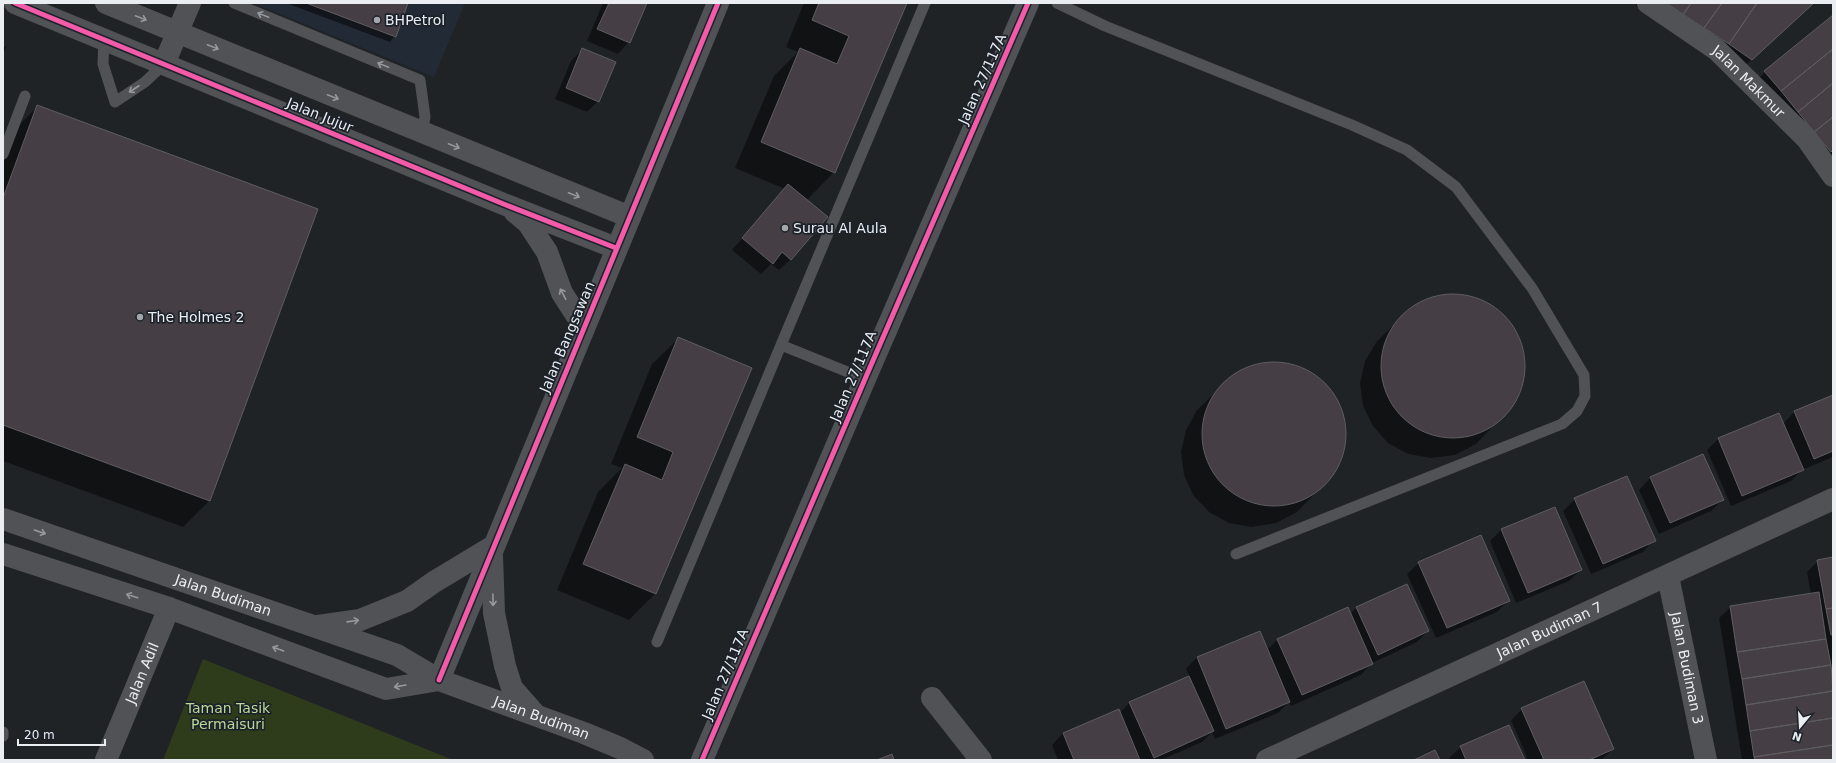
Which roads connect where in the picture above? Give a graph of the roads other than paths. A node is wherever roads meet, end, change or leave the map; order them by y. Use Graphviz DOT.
graph roads {
  1 [pos="15,3"];
  2 [pos="106,3"];
  3 [pos="190,3"];
  4 [pos="234,3"];
  5 [pos="718,3"];
  6 [pos="925,3"];
  7 [pos="1028,3"];
  8 [pos="1057,3"];
  9 [pos="1648,3"];
  10 [pos="177,32"];
  11 [pos="104,40"];
  12 [pos="164,64"];
  13 [pos="25,96"];
  14 [pos="422,133"];
  15 [pos="3,154"];
  16 [pos="1833,176"];
  17 [pos="506,205"];
  18 [pos="630,217"];
  19 [pos="616,248"];
  20 [pos="584,327"];
  21 [pos="781,345"];
  22 [pos="865,379"];
  23 [pos="1833,499"];
  24 [pos="3,519"];
  25 [pos="492,547"];
  26 [pos="3,554"];
  27 [pos="1236,554"];
  28 [pos="1668,576"];
  29 [pos="169,608"];
  30 [pos="315,626"];
  31 [pos="657,642"];
  32 [pos="438,680"];
  33 [pos="932,698"];
  34 [pos="538,716"];
  35 [pos="3,732"];
  36 [pos="3,736"];
  37 [pos="618,754"];
  38 [pos="106,760"];
  39 [pos="643,760"];
  40 [pos="702,760"];
  41 [pos="981,760"];
  42 [pos="1267,760"];
  43 [pos="1706,760"];
  1 -- 11 [label="street, Jalan Jujur"];
  2 -- 10 [label="street, Jalan Jujur, one-way"];
  3 -- 10 [label="street"];
  14 -- 4 [label="lane, one-way"];
  5 -- 18 [label="street, Jalan Bangsawan"];
  6 -- 21 [label="lane"];
  7 -- 22 [label="street, Jalan 27/117A"];
  8 -- 27 [label="lane"];
  9 -- 16 [label="street, Jalan Makmur"];
  10 -- 12 [label="street"];
  10 -- 14 [label="street, Jalan Jujur, one-way"];
  11 -- 12 [label="street, Jalan Jujur"];
  12 -- 11 [label="lane, one-way"];
  12 -- 17 [label="street, Jalan Jujur"];
  13 -- 15 [label="lane"];
  14 -- 18 [label="street, Jalan Jujur, one-way"];
  17 -- 19 [label="street, Jalan Jujur"];
  20 -- 17 [label="street, one-way"];
  18 -- 19 [label="street, Jalan Bangsawan"];
  19 -- 20 [label="street, Jalan Bangsawan"];
  20 -- 25 [label="street, Jalan Bangsawan"];
  21 -- 22 [label="lane"];
  21 -- 31 [label="lane"];
  22 -- 40 [label="street, Jalan 27/117A"];
  23 -- 28 [label="street, Jalan Budiman 7"];
  24 -- 30 [label="street, Jalan Budiman, one-way"];
  30 -- 25 [label="street, one-way"];
  25 -- 32 [label="street, Jalan Bangsawan"];
  25 -- 34 [label="street, one-way"];
  29 -- 26 [label="street, Jalan Budiman, one-way"];
  28 -- 42 [label="street, Jalan Budiman 7"];
  28 -- 43 [label="street, Jalan Budiman 3"];
  32 -- 29 [label="street, Jalan Budiman, one-way"];
  29 -- 38 [label="street, Jalan Adil"];
  30 -- 32 [label="street, Jalan Budiman"];
  32 -- 34 [label="street, Jalan Budiman"];
  33 -- 41 [label="street"];
  34 -- 37 [label="street, Jalan Budiman"];
  35 -- 36 [label="lane"];
  37 -- 39 [label="street, Jalan Budiman"];
}
